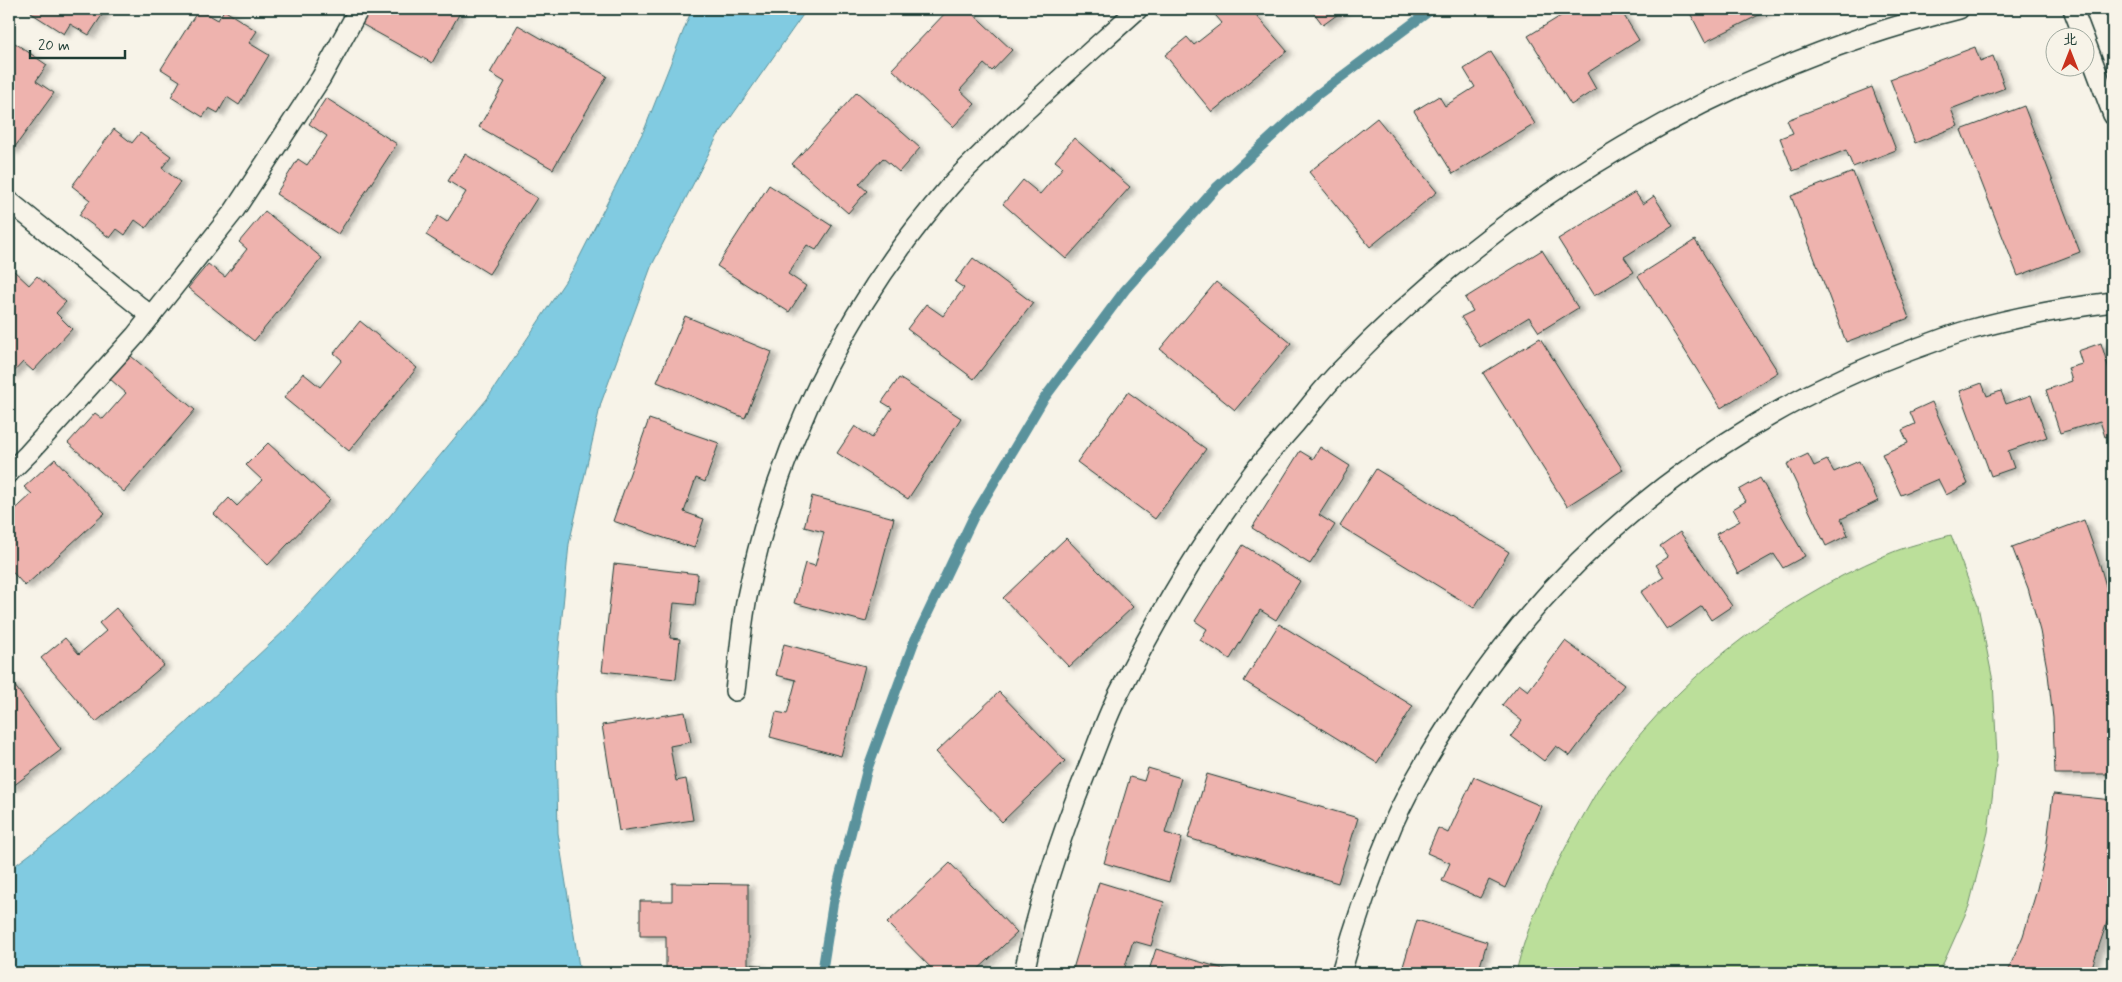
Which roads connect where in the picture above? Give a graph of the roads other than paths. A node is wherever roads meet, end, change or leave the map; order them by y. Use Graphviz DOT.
graph roads {
  1 [pos="360,9"];
  2 [pos="1138,9"];
  3 [pos="1959,9"];
  4 [pos="2073,9"];
  5 [pos="2080,28"];
  6 [pos="2094,65"];
  7 [pos="2113,115"];
  8 [pos="9,201"];
  9 [pos="2113,302"];
  10 [pos="152,316"];
  11 [pos="9,473"];
  12 [pos="735,691"];
  13 [pos="1024,973"];
  14 [pos="1341,973"];
  1 -- 10 [label="lane"];
  2 -- 12 [label="lane"];
  3 -- 13 [label="lane"];
  4 -- 5 [label="lane"];
  6 -- 7 [label="lane"];
  8 -- 10 [label="lane"];
  9 -- 14 [label="lane"];
  10 -- 11 [label="lane"];
}
